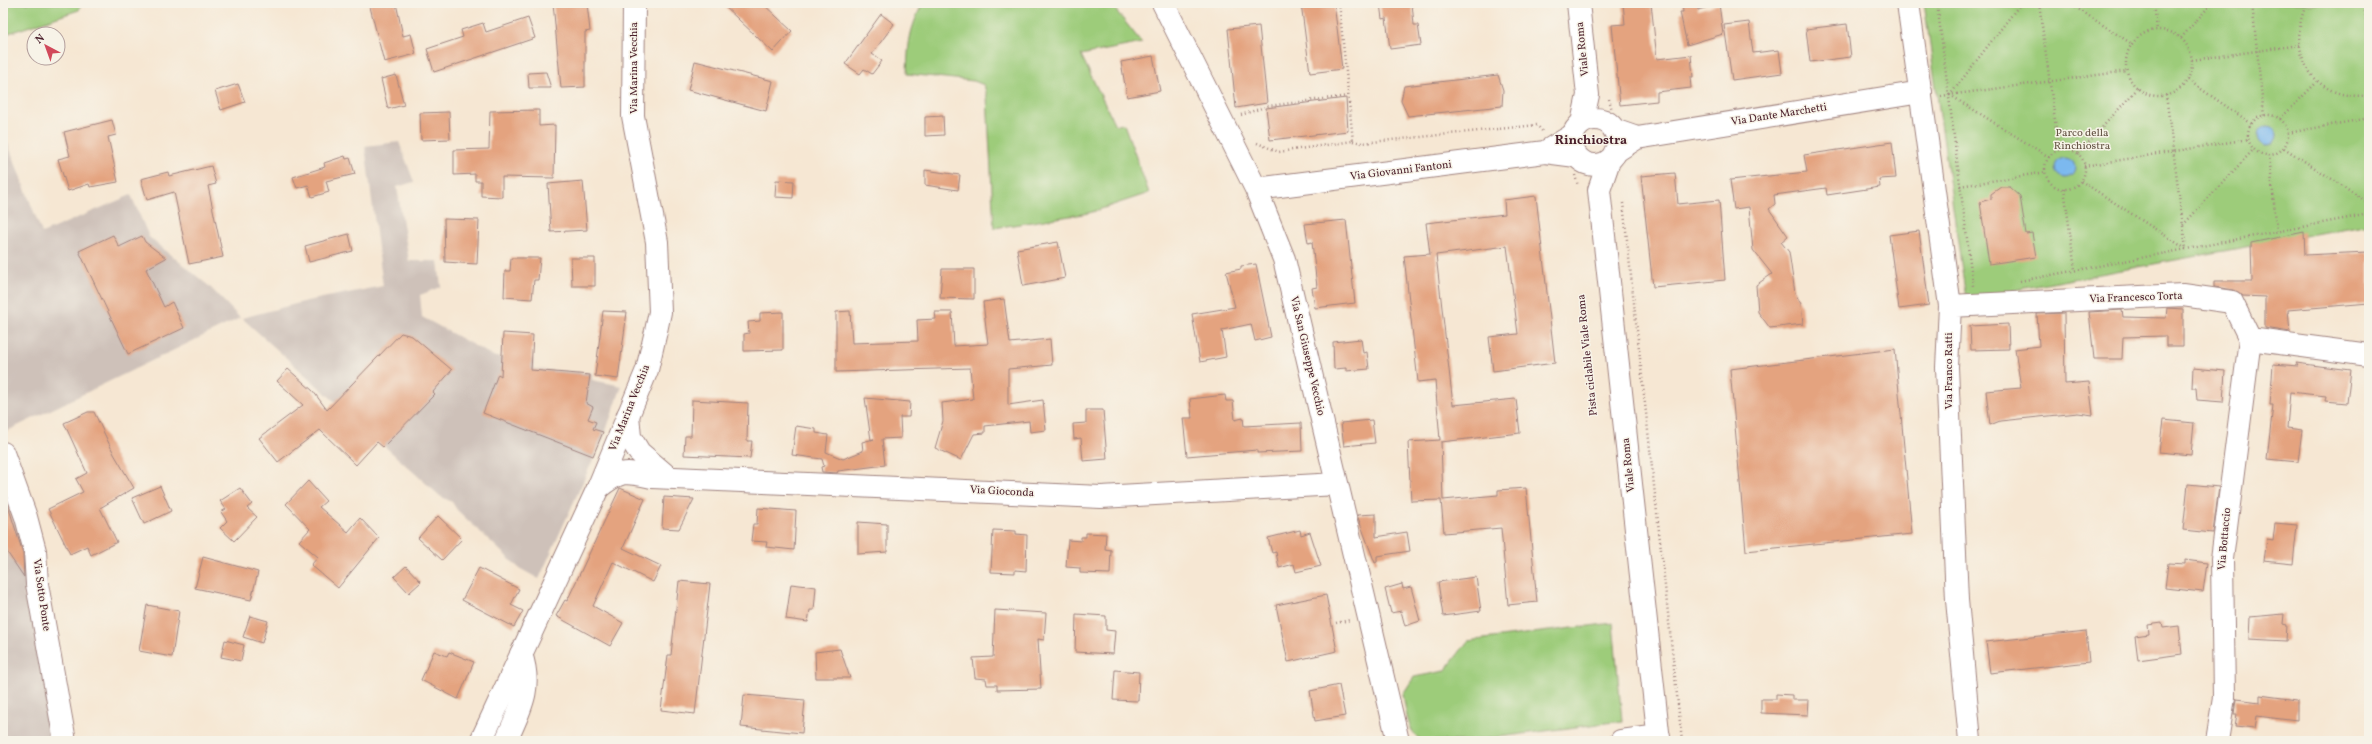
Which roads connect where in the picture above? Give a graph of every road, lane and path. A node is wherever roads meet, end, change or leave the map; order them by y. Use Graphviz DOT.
graph roads {
  1 [pos="634,3"];
  2 [pos="1163,3"];
  3 [pos="1339,3"];
  4 [pos="1578,3"];
  5 [pos="1908,3"];
  6 [pos="1936,3"];
  7 [pos="2021,3"];
  8 [pos="2039,3"];
  9 [pos="2069,3"];
  10 [pos="2154,3"];
  11 [pos="2212,3"];
  12 [pos="2252,3"];
  13 [pos="2307,3"];
  14 [pos="2364,3"];
  15 [pos="2157,30"];
  16 [pos="2181,38"];
  17 [pos="2132,44"];
  18 [pos="2369,44"];
  19 [pos="2300,45"];
  20 [pos="2257,52"];
  21 [pos="2192,60"];
  22 [pos="2127,71"];
  23 [pos="2188,80"];
  24 [pos="2050,81"];
  25 [pos="2316,82"];
  26 [pos="2138,88"];
  27 [pos="1921,92"];
  28 [pos="1598,94"];
  29 [pos="1950,95"];
  30 [pos="1348,96"];
  31 [pos="2166,96"];
  32 [pos="2369,96"];
  33 [pos="2264,116"];
  34 [pos="2369,118"];
  35 [pos="2280,119"];
  36 [pos="1221,120"];
  37 [pos="1597,124"];
  38 [pos="2252,124"];
  39 [pos="2288,132"];
  40 [pos="1636,138"];
  41 [pos="2249,139"];
  42 [pos="1250,140"];
  43 [pos="1353,141"];
  44 [pos="1545,143"];
  45 [pos="2284,148"];
  46 [pos="2059,150"];
  47 [pos="2173,150"];
  48 [pos="2254,150"];
  49 [pos="2078,154"];
  50 [pos="2269,155"];
  51 [pos="1612,156"];
  52 [pos="2049,157"];
  53 [pos="1576,163"];
  54 [pos="2084,166"];
  55 [pos="2046,172"];
  56 [pos="2080,181"];
  57 [pos="1960,186"];
  58 [pos="2064,188"];
  59 [pos="1256,189"];
  60 [pos="1589,191"];
  61 [pos="1623,202"];
  62 [pos="2369,203"];
  63 [pos="2369,214"];
  64 [pos="2183,225"];
  65 [pos="2277,231"];
  66 [pos="2186,249"];
  67 [pos="2075,270"];
  68 [pos="2012,282"];
  69 [pos="1973,289"];
  70 [pos="1950,306"];
  71 [pos="2250,339"];
  72 [pos="2369,355"];
  73 [pos="628,415"];
  74 [pos="3,453"];
  75 [pos="667,476"];
  76 [pos="1337,484"];
  77 [pos="598,488"];
  78 [pos="1353,620"];
  79 [pos="1336,623"];
  80 [pos="521,654"];
  81 [pos="1401,737"];
  82 [pos="1659,738"];
  83 [pos="65,741"];
  84 [pos="481,741"];
  85 [pos="506,741"];
  86 [pos="1621,741"];
  87 [pos="1682,741"];
  88 [pos="1970,741"];
  89 [pos="2217,741"];
  1 -- 73 [label="street, Via Marina Vecchia"];
  2 -- 36 [label="street, Via San Giuseppe Vecchio"];
  3 -- 30 [label="path"];
  4 -- 28 [label="street, Viale Roma"];
  5 -- 27 [label="street, Via Franco Ratti"];
  6 -- 29 [label="path"];
  7 -- 29 [label="path"];
  8 -- 24 [label="path"];
  9 -- 17 [label="path"];
  10 -- 15 [label="path"];
  11 -- 16 [label="path"];
  12 -- 20 [label="path"];
  13 -- 19 [label="path"];
  14 -- 18 [label="path"];
  15 -- 16 [label="path"];
  15 -- 17 [label="path"];
  16 -- 21 [label="path"];
  17 -- 22 [label="path"];
  19 -- 20 [label="path"];
  19 -- 25 [label="path"];
  20 -- 21 [label="path"];
  20 -- 33 [label="path"];
  21 -- 23 [label="path"];
  22 -- 24 [label="path"];
  22 -- 26 [label="path"];
  23 -- 31 [label="path"];
  23 -- 38 [label="path"];
  24 -- 29 [label="path"];
  24 -- 46 [label="path"];
  25 -- 32 [label="path"];
  25 -- 35 [label="path"];
  26 -- 31 [label="path"];
  26 -- 49 [label="path"];
  27 -- 29 [label="path"];
  27 -- 40 [label="street, Via Dante Marchetti"];
  27 -- 70 [label="street, Via Franco Ratti"];
  28 -- 37 [label="street, Viale Roma"];
  28 -- 37 [label="path"];
  29 -- 52 [label="path"];
  29 -- 57 [label="path"];
  30 -- 36 [label="path"];
  30 -- 43 [label="path"];
  31 -- 47 [label="path"];
  33 -- 35 [label="path"];
  33 -- 38 [label="path"];
  34 -- 39 [label="path"];
  35 -- 39 [label="path"];
  36 -- 59 [label="street, Via San Giuseppe Vecchio"];
  37 -- 40 [label="street"];
  37 -- 44 [label="street, Via Giovanni Fantoni"];
  37 -- 51 [label="street, Viale Roma"];
  37 -- 53 [label="street, Viale Roma"];
  38 -- 41 [label="path"];
  39 -- 45 [label="path"];
  40 -- 51 [label="street"];
  41 -- 47 [label="path"];
  41 -- 48 [label="path"];
  42 -- 43 [label="path"];
  43 -- 44 [label="path"];
  44 -- 53 [label="street, Via Giovanni Fantoni"];
  44 -- 59 [label="street, Via Giovanni Fantoni"];
  45 -- 50 [label="path"];
  45 -- 62 [label="path"];
  46 -- 49 [label="path"];
  46 -- 52 [label="path"];
  47 -- 54 [label="path"];
  47 -- 64 [label="path"];
  48 -- 50 [label="path"];
  48 -- 64 [label="path"];
  49 -- 54 [label="path"];
  50 -- 65 [label="path"];
  51 -- 53 [label="street"];
  51 -- 60 [label="street, Viale Roma"];
  52 -- 55 [label="path"];
  53 -- 60 [label="street, Viale Roma"];
  53 -- 60 [label="path"];
  54 -- 56 [label="path"];
  55 -- 57 [label="path"];
  55 -- 58 [label="path"];
  56 -- 58 [label="path"];
  56 -- 66 [label="path"];
  57 -- 69 [label="path"];
  58 -- 67 [label="path"];
  59 -- 76 [label="street, Via San Giuseppe Vecchio"];
  60 -- 82 [label="street, Viale Roma"];
  61 -- 87 [label="path"];
  63 -- 65 [label="path"];
  64 -- 66 [label="path"];
  65 -- 66 [label="path"];
  66 -- 67 [label="path"];
  67 -- 68 [label="path"];
  70 -- 71 [label="street, Via Francesco Torta"];
  70 -- 88 [label="street, Via Franco Ratti"];
  71 -- 72 [label="street"];
  71 -- 89 [label="street, Via Bottaccio"];
  73 -- 75 [label="street"];
  73 -- 77 [label="street, Via Marina Vecchia"];
  74 -- 83 [label="street, Via Sotto Ponte"];
  75 -- 76 [label="street, Via Gioconda"];
  75 -- 77 [label="street, Via Gioconda"];
  76 -- 81 [label="street, Via San Giuseppe Vecchio"];
  77 -- 80 [label="street, Via Marina Vecchia"];
  78 -- 79 [label="path"];
  80 -- 84 [label="street, Via Marina Vecchia"];
  80 -- 85 [label="street"];
  82 -- 86 [label="street"];
}
